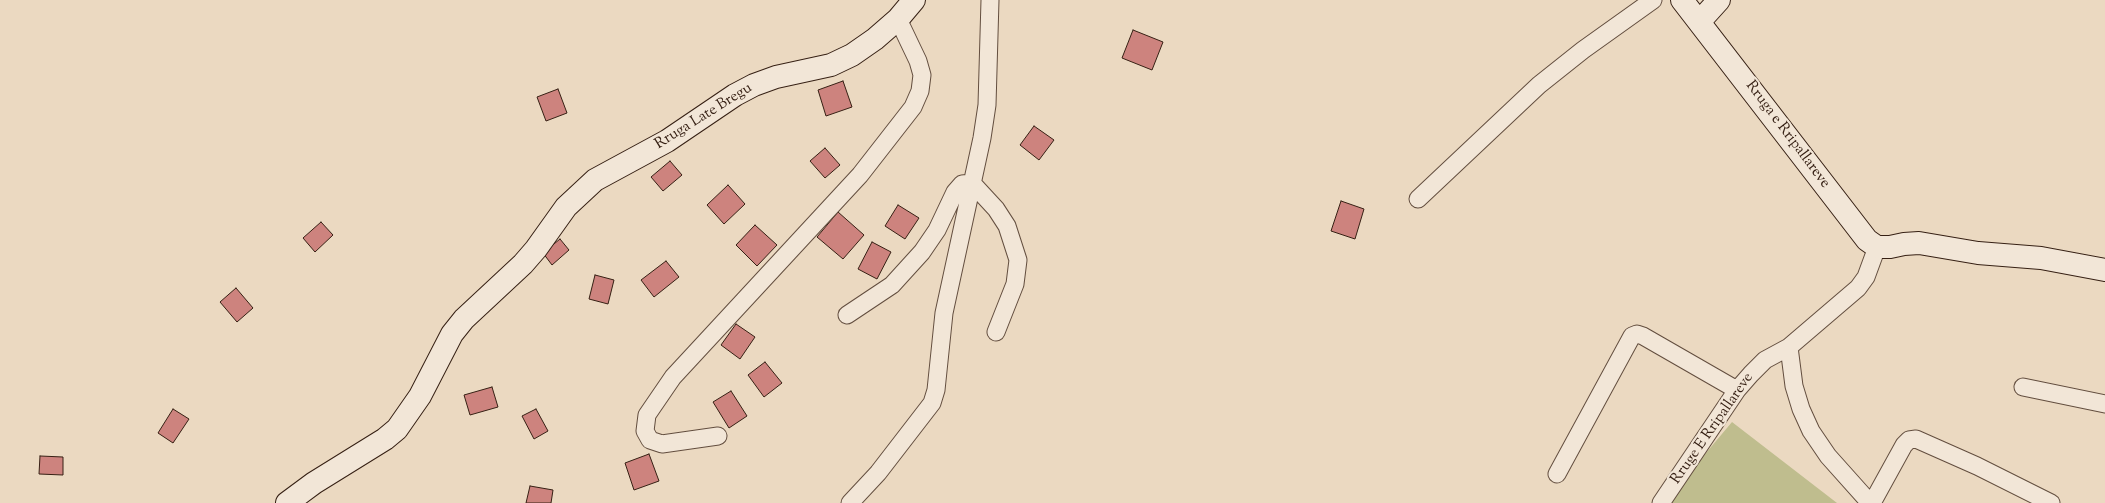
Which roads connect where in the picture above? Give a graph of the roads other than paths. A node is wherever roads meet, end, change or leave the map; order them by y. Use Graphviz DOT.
graph roads {
  1 [pos="914,0"];
  2 [pos="990,0"];
  3 [pos="1653,0"];
  4 [pos="1682,0"];
  5 [pos="1719,0"];
  6 [pos="898,19"];
  7 [pos="1700,21"];
  8 [pos="972,183"];
  9 [pos="1418,198"];
  10 [pos="1877,247"];
  11 [pos="2105,270"];
  12 [pos="847,315"];
  13 [pos="996,332"];
  14 [pos="1790,348"];
  15 [pos="2023,387"];
  16 [pos="1738,390"];
  17 [pos="2105,404"];
  18 [pos="718,436"];
  19 [pos="1557,474"];
  20 [pos="287,503"];
  21 [pos="850,503"];
  22 [pos="1661,503"];
  23 [pos="1871,503"];
  24 [pos="2052,503"];
  1 -- 6 [label="main road, Rruga Late Bregu"];
  2 -- 8 [label="street"];
  3 -- 9 [label="street"];
  4 -- 7 [label="main road, Rruga e Rripallareve"];
  5 -- 7 [label="main road"];
  6 -- 18 [label="street"];
  6 -- 20 [label="main road, Rruga Late Bregu"];
  7 -- 10 [label="main road, Rruga e Rripallareve"];
  8 -- 12 [label="street"];
  8 -- 13 [label="street"];
  8 -- 21 [label="street"];
  10 -- 11 [label="main road"];
  10 -- 14 [label="street"];
  14 -- 16 [label="street, Rruge E Rripallareve"];
  14 -- 23 [label="street"];
  15 -- 17 [label="street"];
  16 -- 19 [label="street"];
  16 -- 22 [label="street, Rruge E Rripallareve"];
  23 -- 24 [label="street"];
}
